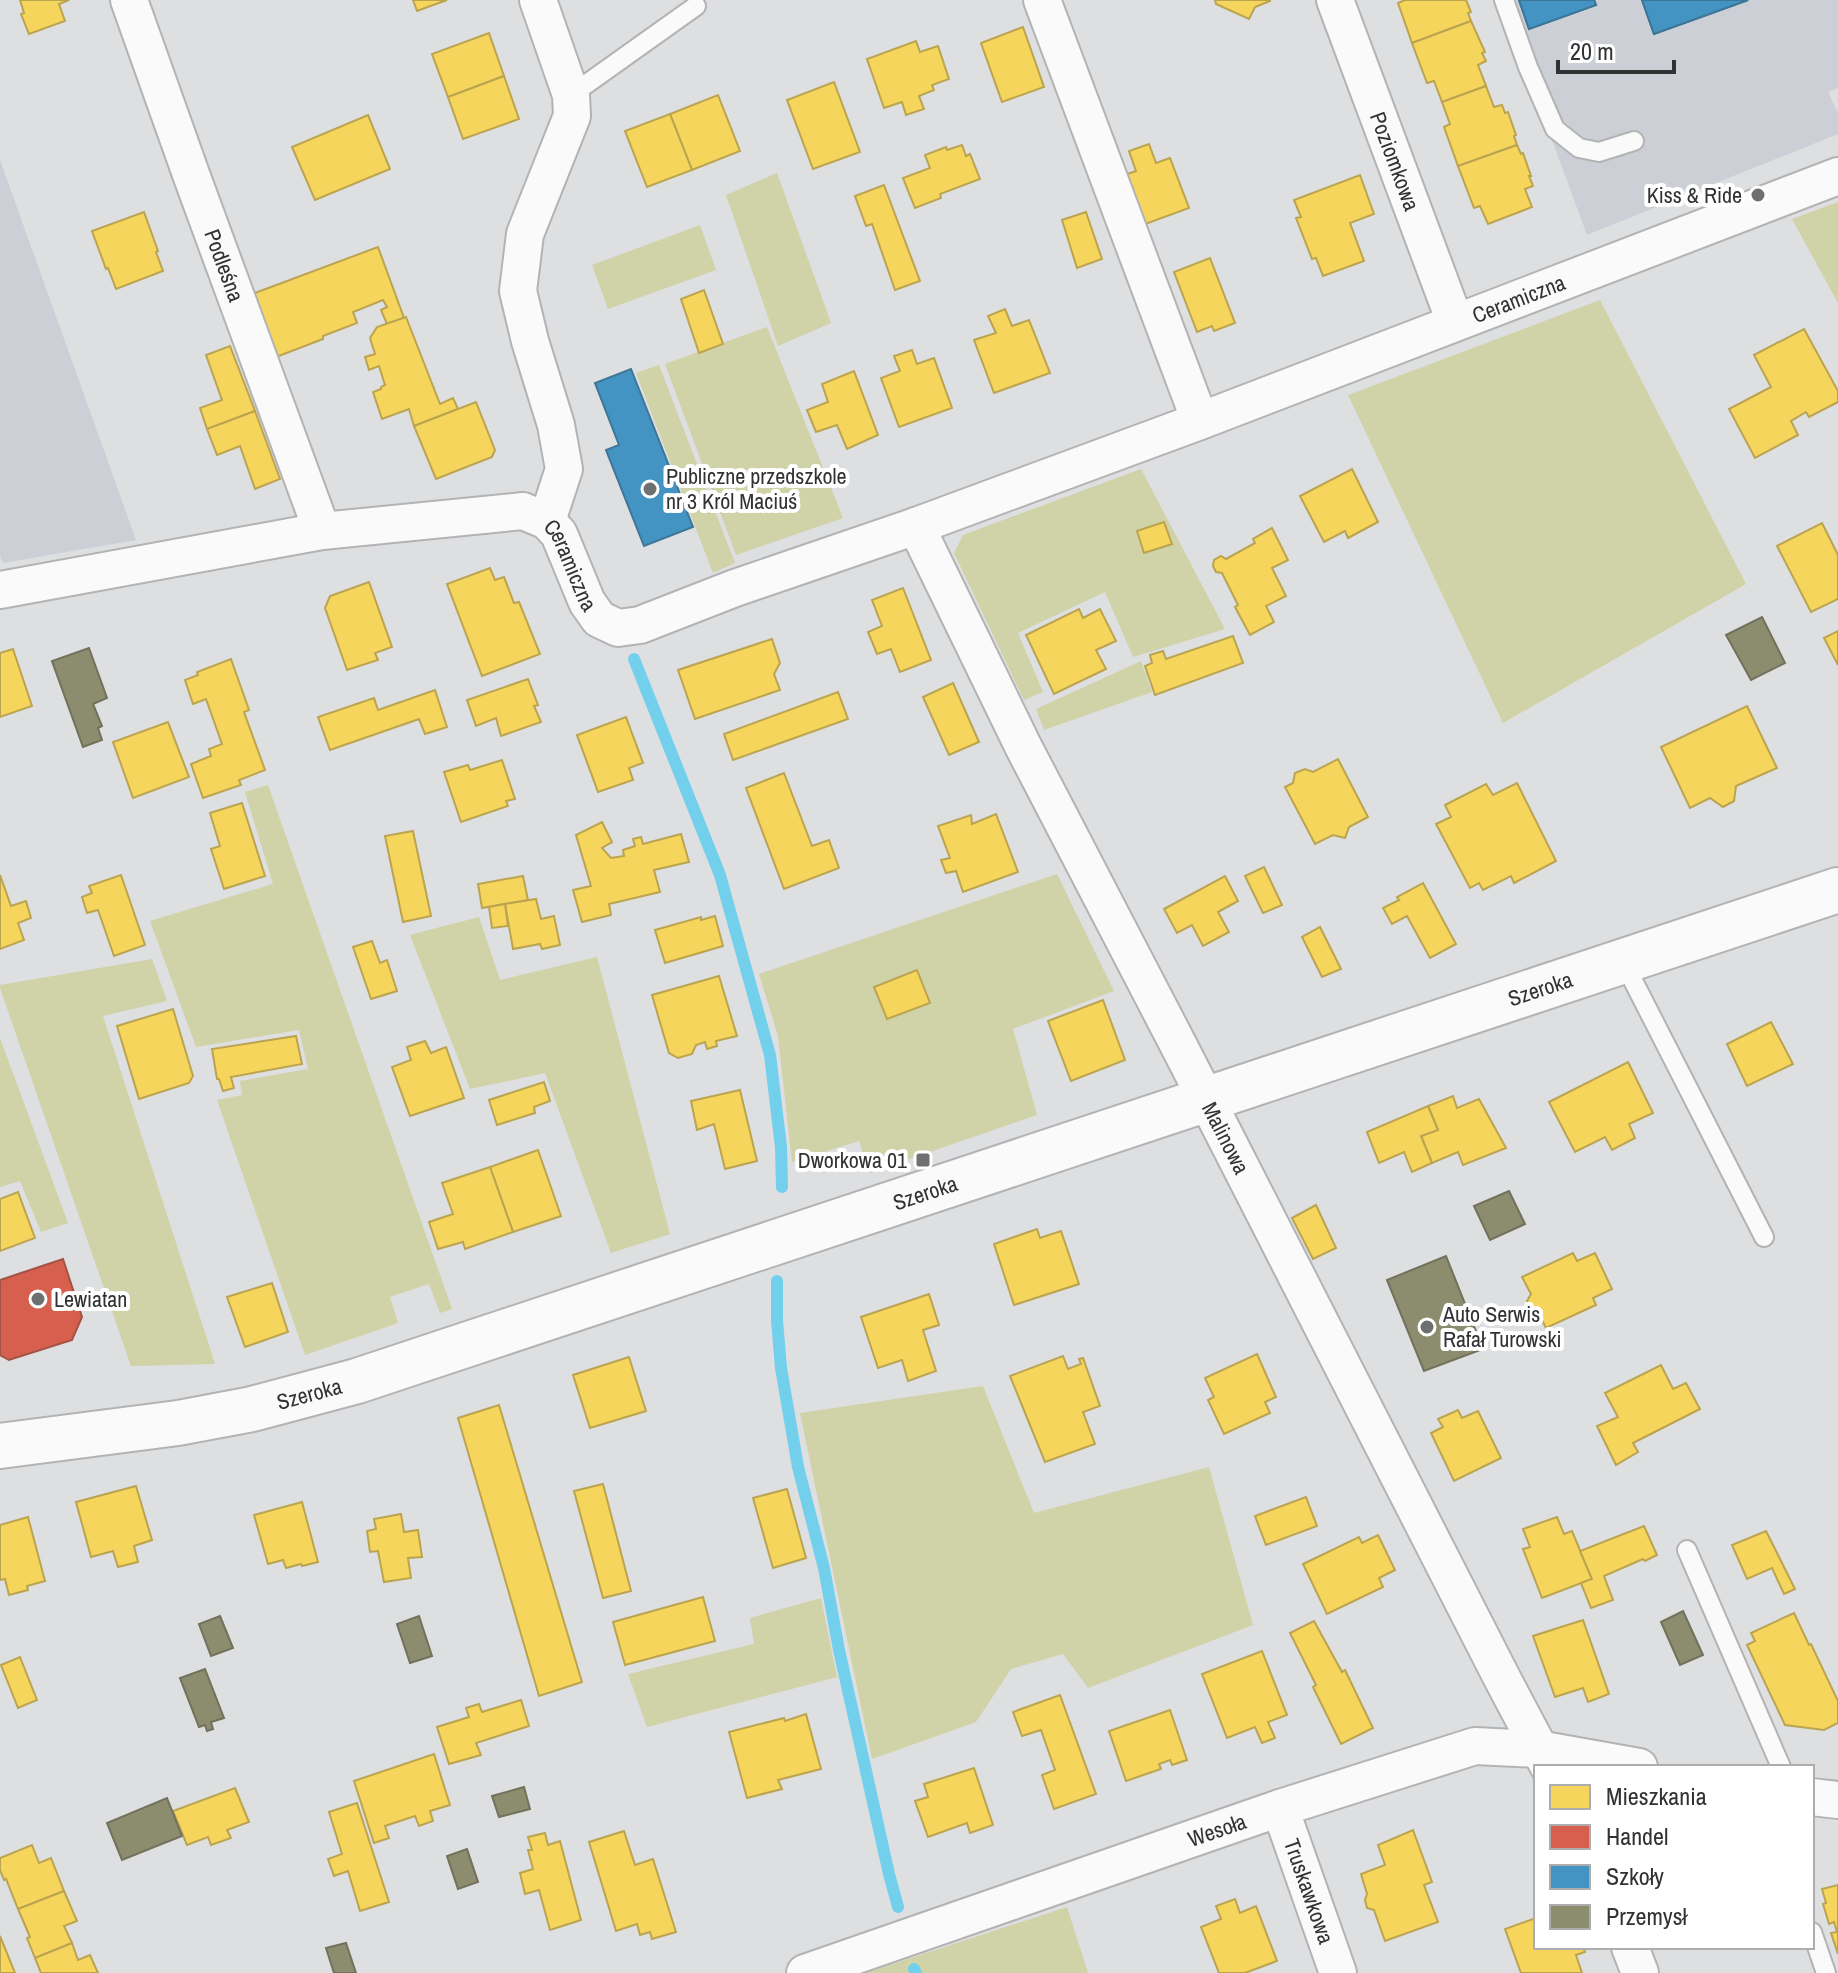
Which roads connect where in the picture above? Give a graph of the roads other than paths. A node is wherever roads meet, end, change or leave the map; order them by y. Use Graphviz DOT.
graph roads {
  1 [pos="129,0"];
  2 [pos="538,0"];
  3 [pos="1042,0"];
  4 [pos="1335,0"];
  5 [pos="1504,0"];
  6 [pos="696,6"];
  7 [pos="571,95"];
  8 [pos="1634,141"];
  9 [pos="1838,176"];
  10 [pos="1455,322"];
  11 [pos="1200,421"];
  12 [pos="547,521"];
  13 [pos="916,526"];
  14 [pos="322,531"];
  15 [pos="0,590"];
  16 [pos="1838,890"];
  17 [pos="1623,961"];
  18 [pos="1206,1100"];
  19 [pos="1764,1237"];
  20 [pos="0,1446"];
  21 [pos="1687,1550"];
  22 [pos="1543,1758"];
  23 [pos="1618,1765"];
  24 [pos="1780,1765"];
  25 [pos="1814,1797"];
  26 [pos="1838,1800"];
  27 [pos="1280,1808"];
  28 [pos="1814,1938"];
  29 [pos="1631,1949"];
  30 [pos="805,1973"];
  31 [pos="1338,1973"];
  32 [pos="1640,1973"];
  33 [pos="1826,1973"];
  1 -- 14 [label="street, Podleśna"];
  2 -- 7 [label="street"];
  3 -- 11 [label="street"];
  4 -- 10 [label="street, Poziomkowa"];
  5 -- 8 [label="lane"];
  6 -- 7 [label="lane"];
  7 -- 12 [label="street"];
  9 -- 10 [label="street, Ceramiczna"];
  10 -- 11 [label="street, Ceramiczna"];
  11 -- 13 [label="street, Ceramiczna"];
  12 -- 13 [label="street, Ceramiczna"];
  12 -- 14 [label="street, Ceramiczna"];
  13 -- 18 [label="street, Malinowa"];
  14 -- 15 [label="street, Ceramiczna"];
  16 -- 17 [label="street, Szeroka"];
  17 -- 18 [label="street, Szeroka"];
  17 -- 19 [label="lane"];
  18 -- 20 [label="street, Szeroka"];
  18 -- 22 [label="street, Malinowa"];
  21 -- 24 [label="lane"];
  22 -- 23 [label="street, Wesoła"];
  22 -- 27 [label="street, Wesoła"];
  25 -- 26 [label="street"];
  27 -- 30 [label="street, Wesoła"];
  27 -- 31 [label="street, Truskawkowa"];
  28 -- 33 [label="lane"];
  29 -- 32 [label="street"];
}
